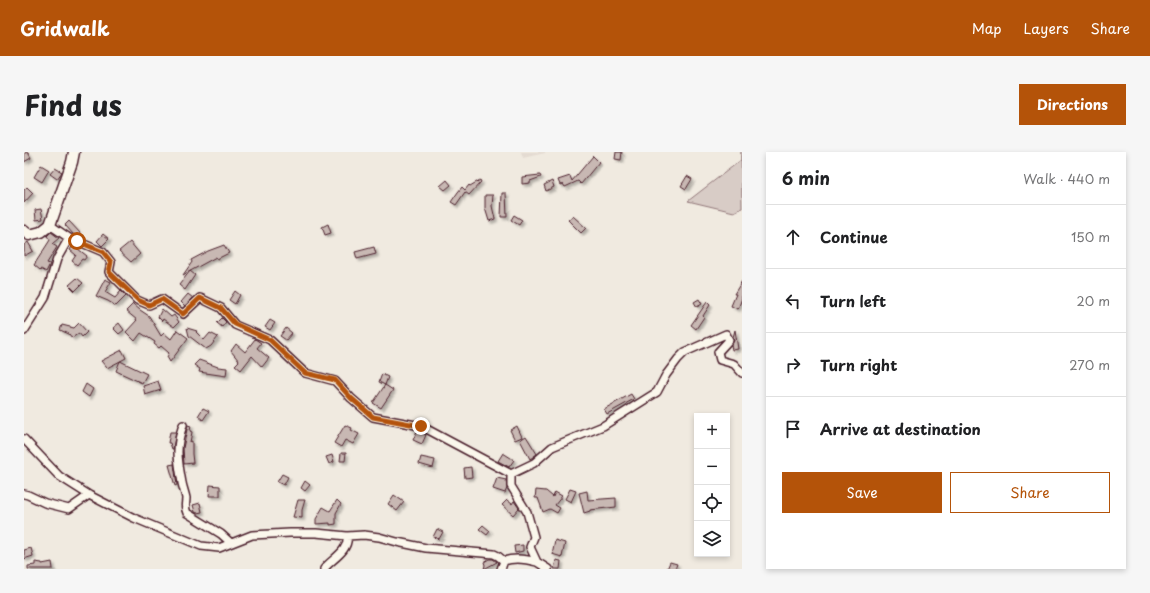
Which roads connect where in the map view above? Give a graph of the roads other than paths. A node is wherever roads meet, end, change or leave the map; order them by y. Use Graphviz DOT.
graph roads {
  1 [pos="74,152"];
  2 [pos="50,225"];
  3 [pos="24,231"];
  4 [pos="69,238"];
  5 [pos="24,331"];
  6 [pos="742,373"];
  7 [pos="183,425"];
  8 [pos="24,439"];
  9 [pos="511,474"];
  10 [pos="24,494"];
  11 [pos="88,495"];
  12 [pos="347,536"];
  13 [pos="231,543"];
  14 [pos="504,561"];
  15 [pos="537,562"];
  16 [pos="324,569"];
  17 [pos="501,569"];
  18 [pos="548,569"];
  1 -- 2 [label="street"];
  2 -- 3 [label="street"];
  2 -- 4 [label="street"];
  4 -- 5 [label="street"];
  4 -- 9 [label="street"];
  6 -- 9 [label="street"];
  7 -- 13 [label="street"];
  8 -- 11 [label="street"];
  9 -- 15 [label="street"];
  10 -- 11 [label="street"];
  11 -- 13 [label="street"];
  12 -- 13 [label="street"];
  12 -- 14 [label="street"];
  12 -- 16 [label="street"];
  14 -- 15 [label="street"];
  14 -- 17 [label="street"];
  15 -- 18 [label="street"];
}
